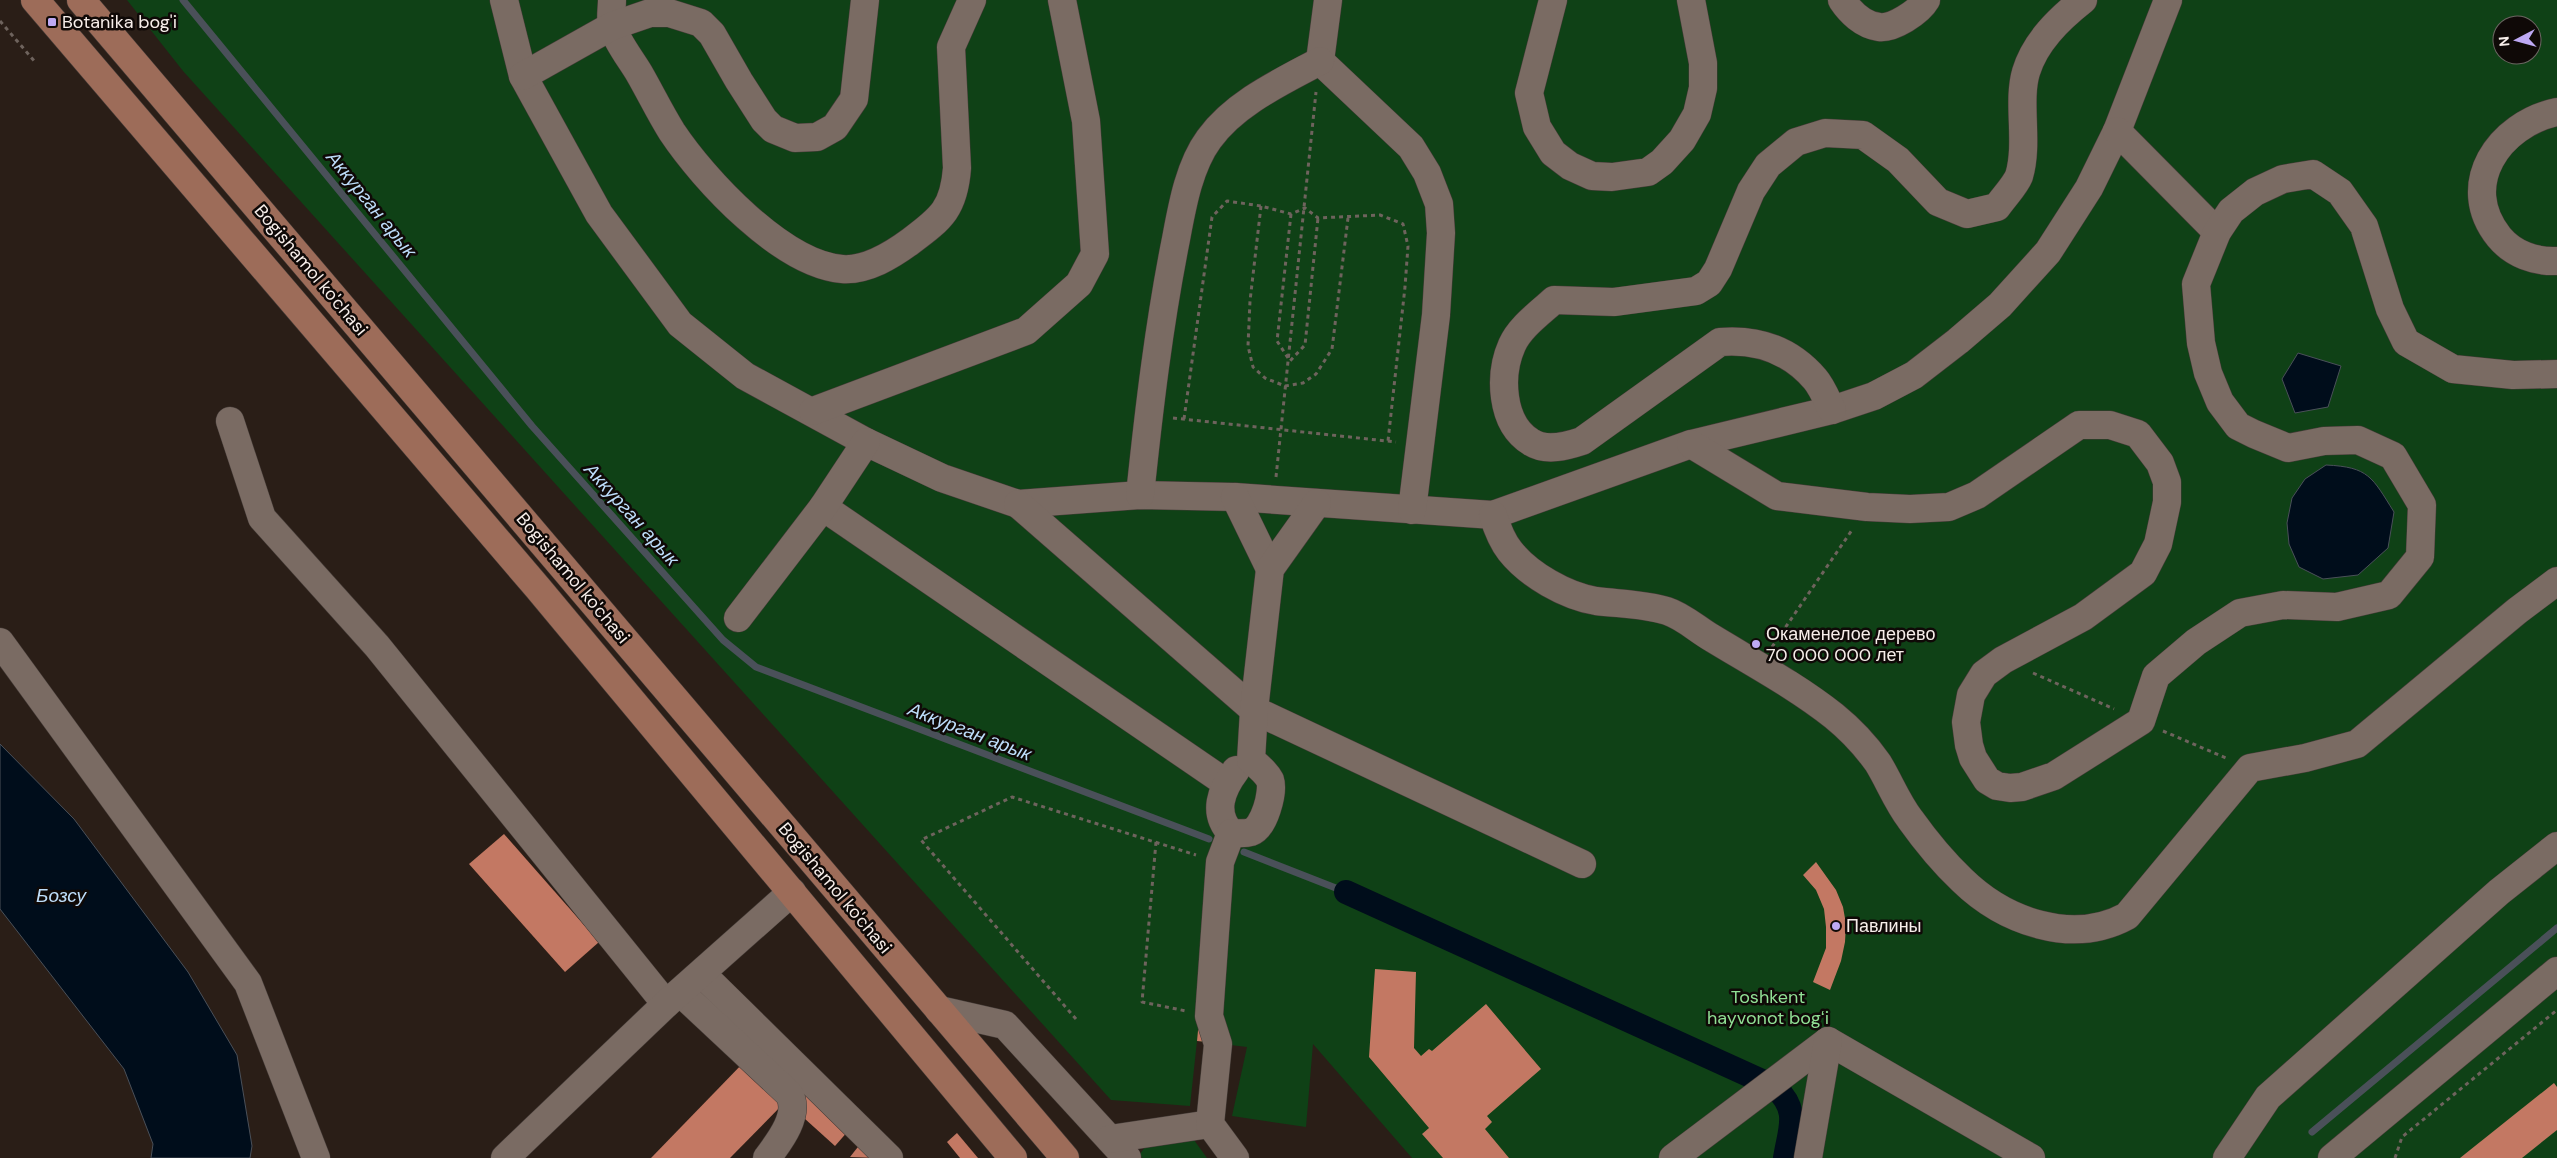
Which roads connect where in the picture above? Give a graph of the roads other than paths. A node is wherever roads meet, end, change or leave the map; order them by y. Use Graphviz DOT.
graph roads {
  1 [pos="35,0"];
  2 [pos="81,0"];
  3 [pos="504,0"];
  4 [pos="865,0"];
  5 [pos="972,0"];
  6 [pos="1062,0"];
  7 [pos="1328,0"];
  8 [pos="1553,0"];
  9 [pos="1691,0"];
  10 [pos="1842,0"];
  11 [pos="1926,0"];
  12 [pos="2083,0"];
  13 [pos="2168,0"];
  14 [pos="612,13"];
  15 [pos="1320,61"];
  16 [pos="523,76"];
  17 [pos="2557,112"];
  18 [pos="2117,131"];
  19 [pos="214,157"];
  20 [pos="188,181"];
  21 [pos="2217,232"];
  22 [pos="2557,260"];
  23 [pos="2557,374"];
  24 [pos="1832,410"];
  25 [pos="813,411"];
  26 [pos="230,421"];
  27 [pos="866,442"];
  28 [pos="1691,444"];
  29 [pos="1140,495"];
  30 [pos="1235,497"];
  31 [pos="1316,503"];
  32 [pos="1018,504"];
  33 [pos="823,507"];
  34 [pos="1412,510"];
  35 [pos="1493,515"];
  36 [pos="562,565"];
  37 [pos="1270,570"];
  38 [pos="2557,581"];
  39 [pos="537,588"];
  40 [pos="738,618"];
  41 [pos="0,642"];
  42 [pos="1254,710"];
  43 [pos="1251,760"];
  44 [pos="1226,783"];
  45 [pos="1231,833"];
  46 [pos="2557,846"];
  47 [pos="1582,864"];
  48 [pos="792,892"];
  49 [pos="2557,971"];
  50 [pos="702,974"];
  51 [pos="673,998"];
  52 [pos="940,1010"];
  53 [pos="1828,1041"];
  54 [pos="1210,1124"];
  55 [pos="1118,1149"];
  56 [pos="316,1158"];
  57 [pos="505,1158"];
  58 [pos="767,1158"];
  59 [pos="889,1158"];
  60 [pos="1014,1158"];
  61 [pos="1065,1158"];
  62 [pos="1236,1158"];
  63 [pos="1673,1158"];
  64 [pos="1808,1158"];
  65 [pos="2031,1158"];
  66 [pos="2227,1158"];
  67 [pos="2332,1158"];
  1 -- 20 [label="main road, Bogishamol ko'chasi"];
  2 -- 19 [label="main road, Bogishamol ko'chasi"];
  3 -- 16 [label="street"];
  4 -- 14 [label="street"];
  5 -- 14 [label="street"];
  6 -- 25 [label="street"];
  7 -- 15 [label="street"];
  8 -- 9 [label="street"];
  10 -- 11 [label="street"];
  12 -- 24 [label="street"];
  13 -- 18 [label="street"];
  14 -- 16 [label="street"];
  15 -- 29 [label="street"];
  15 -- 34 [label="street"];
  16 -- 25 [label="street"];
  17 -- 22 [label="street"];
  18 -- 21 [label="street"];
  18 -- 24 [label="street"];
  19 -- 20 [label="main road"];
  19 -- 36 [label="main road, Bogishamol ko'chasi"];
  20 -- 39 [label="main road, Bogishamol ko'chasi"];
  21 -- 23 [label="street"];
  21 -- 28 [label="street"];
  24 -- 28 [label="street"];
  25 -- 27 [label="street"];
  26 -- 51 [label="street"];
  27 -- 32 [label="street"];
  27 -- 33 [label="street"];
  28 -- 35 [label="street"];
  29 -- 30 [label="street"];
  29 -- 32 [label="street"];
  30 -- 31 [label="street"];
  30 -- 37 [label="street"];
  31 -- 34 [label="street"];
  31 -- 37 [label="street"];
  32 -- 42 [label="street"];
  33 -- 40 [label="street"];
  33 -- 44 [label="street"];
  34 -- 35 [label="street"];
  35 -- 38 [label="street"];
  36 -- 39 [label="main road"];
  36 -- 52 [label="main road, Bogishamol ko'chasi"];
  37 -- 42 [label="street"];
  39 -- 48 [label="main road, Bogishamol ko'chasi"];
  41 -- 56 [label="street"];
  42 -- 43 [label="street"];
  42 -- 47 [label="street"];
  43 -- 44 [label="street"];
  43 -- 45 [label="street"];
  44 -- 45 [label="street"];
  45 -- 54 [label="street"];
  46 -- 66 [label="street"];
  48 -- 50 [label="street"];
  48 -- 60 [label="main road, Bogishamol ko'chasi"];
  49 -- 67 [label="street"];
  50 -- 51 [label="street"];
  50 -- 59 [label="street"];
  51 -- 57 [label="street"];
  51 -- 58 [label="street"];
  52 -- 55 [label="street"];
  52 -- 61 [label="main road, Bogishamol ko'chasi"];
  53 -- 63 [label="street"];
  53 -- 64 [label="street"];
  53 -- 65 [label="street"];
  54 -- 55 [label="street"];
  54 -- 62 [label="street"];
}
